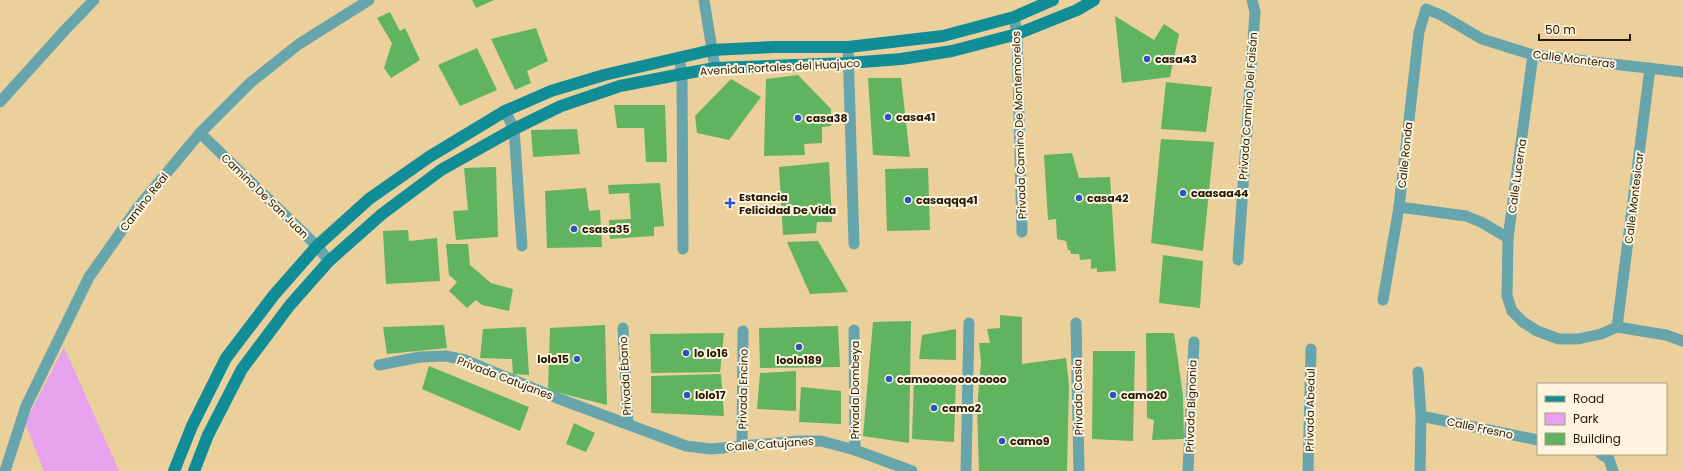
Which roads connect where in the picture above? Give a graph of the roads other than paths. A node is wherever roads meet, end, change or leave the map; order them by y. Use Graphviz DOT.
graph roads {
  1 [pos="94,0"];
  2 [pos="369,0"];
  3 [pos="704,0"];
  4 [pos="1053,0"];
  5 [pos="1094,0"];
  6 [pos="1252,0"];
  7 [pos="1426,9"];
  8 [pos="1014,17"];
  9 [pos="1017,34"];
  10 [pos="848,47"];
  11 [pos="712,50"];
  12 [pos="1533,55"];
  13 [pos="679,58"];
  14 [pos="848,63"];
  15 [pos="715,68"];
  16 [pos="1650,68"];
  17 [pos="1683,72"];
  18 [pos="682,74"];
  19 [pos="0,102"];
  20 [pos="505,111"];
  21 [pos="514,129"];
  22 [pos="200,133"];
  23 [pos="1399,207"];
  24 [pos="1022,232"];
  25 [pos="1508,238"];
  26 [pos="854,244"];
  27 [pos="317,246"];
  28 [pos="522,246"];
  29 [pos="684,249"];
  30 [pos="1238,260"];
  31 [pos="329,261"];
  32 [pos="1383,300"];
  33 [pos="969,323"];
  34 [pos="1076,323"];
  35 [pos="1617,327"];
  36 [pos="623,328"];
  37 [pos="854,330"];
  38 [pos="743,331"];
  39 [pos="1194,342"];
  40 [pos="1683,342"];
  41 [pos="1312,349"];
  42 [pos="379,365"];
  43 [pos="1418,372"];
  44 [pos="1421,416"];
  45 [pos="628,424"];
  46 [pos="1537,440"];
  47 [pos="742,446"];
  48 [pos="855,450"];
  49 [pos="1605,456"];
  50 [pos="5,471"];
  51 [pos="174,471"];
  52 [pos="194,471"];
  53 [pos="912,471"];
  54 [pos="966,471"];
  55 [pos="1079,471"];
  56 [pos="1188,471"];
  57 [pos="1308,471"];
  58 [pos="1420,471"];
  59 [pos="1613,471"];
  1 -- 19 [label="street"];
  2 -- 22 [label="street, Camino Real"];
  3 -- 11 [label="street"];
  4 -- 8 [label="street, Avenida Portales del Huajuco"];
  5 -- 9 [label="street, Avenida Portales del Huajuco"];
  6 -- 30 [label="street, Privada Camino Del Faisán"];
  7 -- 12 [label="street, Calle Monteras"];
  7 -- 23 [label="street, Calle Ronda"];
  8 -- 9 [label="street, Privada Camino De Montemorelos"];
  8 -- 10 [label="street, Avenida Portales del Huajuco"];
  9 -- 14 [label="street, Avenida Portales del Huajuco"];
  9 -- 24 [label="street, Privada Camino De Montemorelos"];
  10 -- 11 [label="street, Avenida Portales del Huajuco"];
  10 -- 14 [label="street"];
  11 -- 13 [label="street, Avenida Portales del Huajuco"];
  11 -- 15 [label="street"];
  12 -- 16 [label="street, Calle Monteras"];
  12 -- 25 [label="street, Calle Lucerna"];
  13 -- 18 [label="street"];
  13 -- 20 [label="street, Avenida Portales del Huajuco"];
  14 -- 15 [label="street, Avenida Portales del Huajuco"];
  14 -- 26 [label="street"];
  15 -- 18 [label="street, Avenida Portales del Huajuco"];
  16 -- 17 [label="street, Calle Monteras"];
  16 -- 35 [label="street, Calle Montesicar"];
  18 -- 21 [label="street, Avenida Portales del Huajuco"];
  18 -- 29 [label="street"];
  20 -- 21 [label="street"];
  20 -- 27 [label="street, Avenida Portales del Huajuco"];
  21 -- 28 [label="street"];
  21 -- 31 [label="street, Avenida Portales del Huajuco"];
  22 -- 27 [label="street, Camino De San Juan"];
  22 -- 50 [label="street, Camino Real"];
  23 -- 25 [label="street"];
  23 -- 32 [label="street, Calle Ronda"];
  25 -- 35 [label="street, Calle Lucerna"];
  27 -- 31 [label="street, Camino De San Juan"];
  27 -- 51 [label="street, Avenida Portales del Huajuco"];
  31 -- 52 [label="street, Avenida Portales del Huajuco"];
  33 -- 54 [label="street"];
  34 -- 55 [label="street, Privada Casia"];
  35 -- 40 [label="street"];
  36 -- 45 [label="street, Privada Ébano"];
  37 -- 48 [label="street, Privada Dombeya"];
  38 -- 47 [label="street, Privada Encino"];
  39 -- 56 [label="street, Privada Bignonia"];
  41 -- 57 [label="street, Privada Abedul"];
  42 -- 45 [label="street, Privada Catujanes"];
  43 -- 44 [label="street"];
  44 -- 46 [label="street, Calle Fresno"];
  44 -- 58 [label="street"];
  45 -- 47 [label="street, Calle Catujanes"];
  47 -- 48 [label="street, Calle Catujanes"];
  48 -- 53 [label="street, Calle Catujanes"];
  49 -- 59 [label="street"];
}
